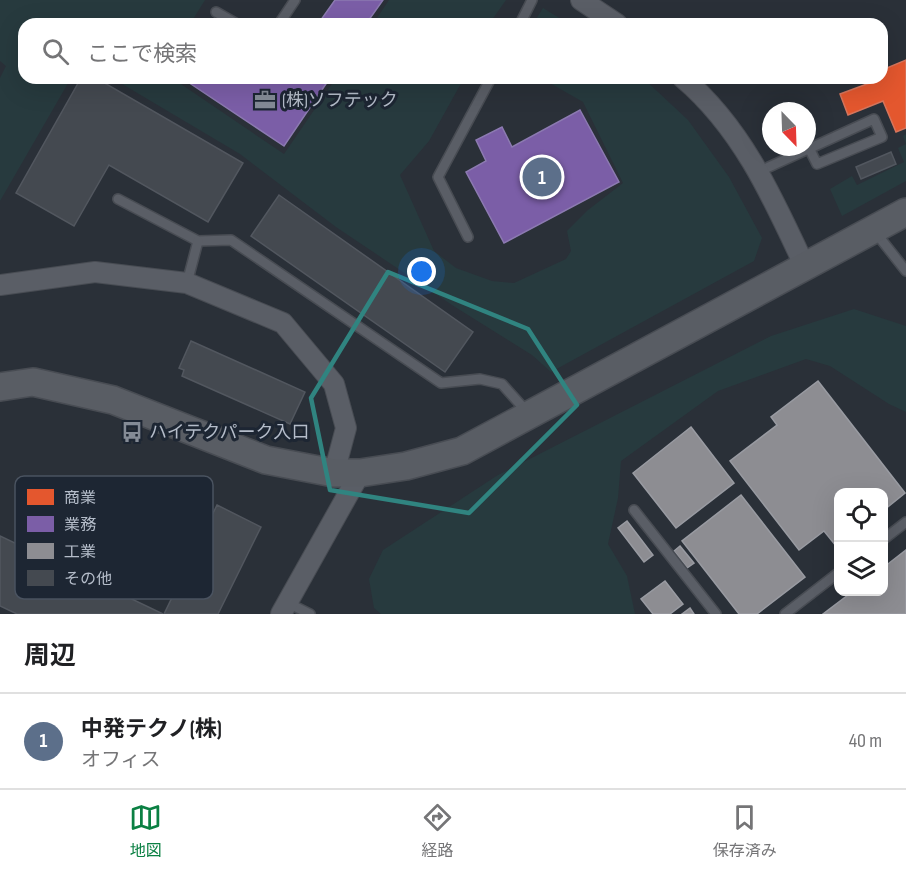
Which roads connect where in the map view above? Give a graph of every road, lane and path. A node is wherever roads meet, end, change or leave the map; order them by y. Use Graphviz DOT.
graph roads {
  1 [pos="295,0"];
  2 [pos="532,0"];
  3 [pos="581,0"];
  4 [pos="216,12"];
  5 [pos="226,18"];
  6 [pos="283,18"];
  7 [pos="523,18"];
  8 [pos="607,18"];
  9 [pos="488,84"];
  10 [pos="690,84"];
  11 [pos="809,148"];
  12 [pos="792,156"];
  13 [pos="760,171"];
  14 [pos="118,199"];
  15 [pos="906,212"];
  16 [pos="873,230"];
  17 [pos="468,237"];
  18 [pos="198,241"];
  19 [pos="805,267"];
  20 [pos="906,271"];
  21 [pos="187,283"];
  22 [pos="0,285"];
  23 [pos="0,387"];
  24 [pos="529,414"];
  25 [pos="347,473"];
  26 [pos="634,510"];
  27 [pos="906,522"];
  28 [pos="888,536"];
  29 [pos="834,576"];
  30 [pos="284,608"];
  31 [pos="310,614"];
  32 [pos="716,614"];
  33 [pos="785,614"];
  1 -- 6 [label="lane"];
  2 -- 7 [label="lane"];
  3 -- 8 [label="street"];
  4 -- 5 [label="lane"];
  9 -- 17 [label="lane"];
  10 -- 13 [label="street"];
  11 -- 11 [label="lane"];
  12 -- 13 [label="lane"];
  13 -- 19 [label="street"];
  14 -- 18 [label="lane"];
  15 -- 16 [label="street"];
  16 -- 19 [label="street"];
  16 -- 20 [label="lane"];
  18 -- 21 [label="lane"];
  18 -- 24 [label="lane"];
  19 -- 24 [label="street"];
  21 -- 22 [label="street"];
  21 -- 25 [label="street"];
  23 -- 25 [label="street"];
  24 -- 25 [label="street"];
  25 -- 30 [label="street"];
  26 -- 32 [label="lane"];
  27 -- 28 [label="lane"];
  29 -- 33 [label="lane"];
  30 -- 31 [label="lane"];
}
